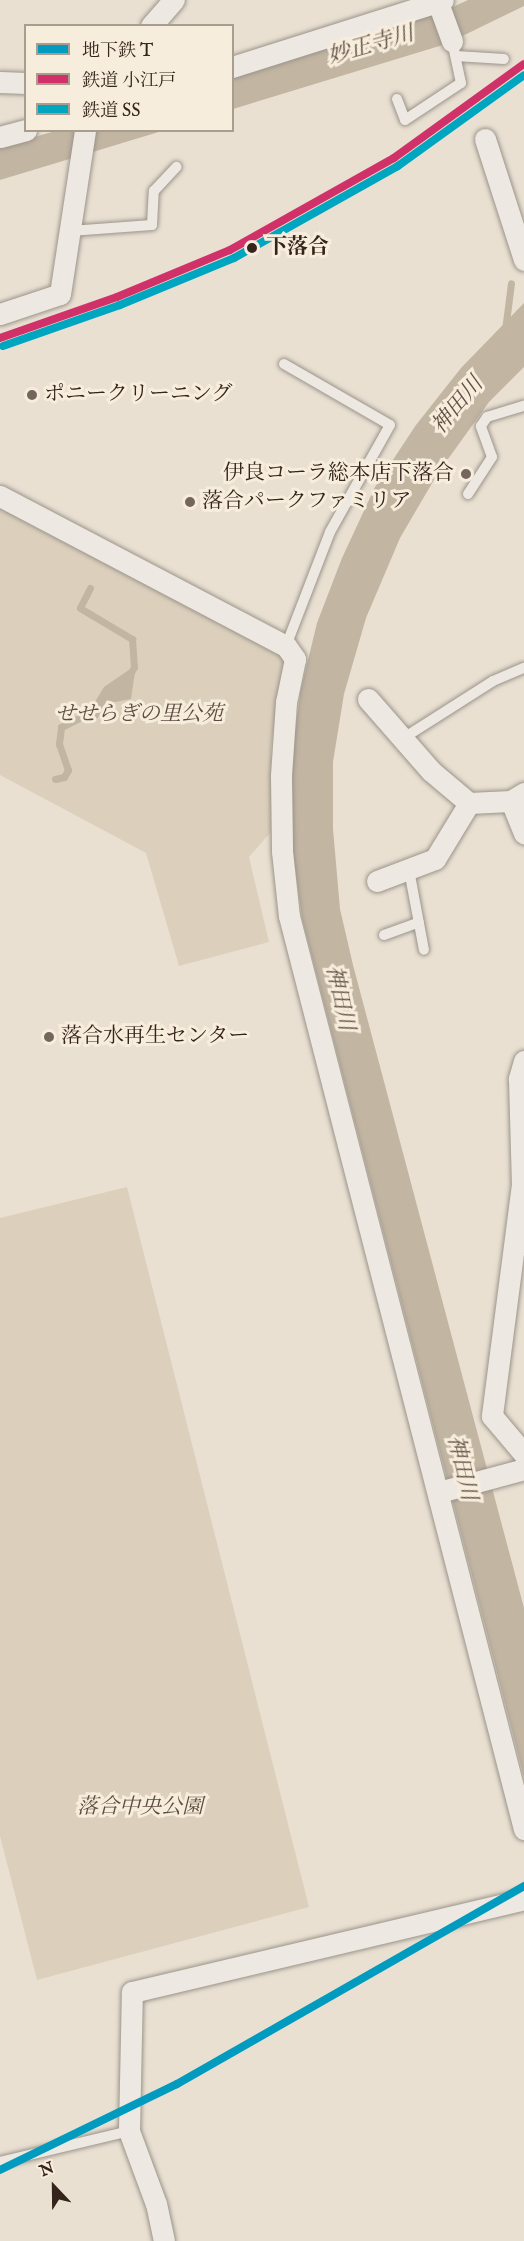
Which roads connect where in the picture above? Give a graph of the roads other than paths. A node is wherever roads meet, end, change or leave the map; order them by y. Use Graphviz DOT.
graph roads {
  1 [pos="174,0"];
  2 [pos="440,4"];
  3 [pos="153,24"];
  4 [pos="454,49"];
  5 [pos="504,59"];
  6 [pos="234,66"];
  7 [pos="0,82"];
  8 [pos="24,83"];
  9 [pos="397,99"];
  10 [pos="24,131"];
  11 [pos="85,132"];
  12 [pos="0,137"];
  13 [pos="485,139"];
  14 [pos="176,167"];
  15 [pos="70,231"];
  16 [pos="523,249"];
  17 [pos="0,314"];
  18 [pos="284,364"];
  19 [pos="524,406"];
  20 [pos="468,494"];
  21 [pos="0,496"];
  22 [pos="285,646"];
  23 [pos="524,668"];
  24 [pos="368,699"];
  25 [pos="402,739"];
  26 [pos="518,797"];
  27 [pos="469,803"];
  28 [pos="524,832"];
  29 [pos="409,870"];
  30 [pos="377,881"];
  31 [pos="419,922"];
  32 [pos="384,935"];
  33 [pos="424,950"];
  34 [pos="524,1061"];
  35 [pos="523,1183"];
  36 [pos="524,1454"];
  37 [pos="524,1469"];
  38 [pos="445,1490"];
  39 [pos="524,1829"];
  40 [pos="524,1899"];
  41 [pos="129,2131"];
  42 [pos="0,2162"];
  43 [pos="164,2241"];
  1 -- 3 [label="street"];
  2 -- 4 [label="street"];
  2 -- 6 [label="street"];
  4 -- 5 [label="lane"];
  4 -- 9 [label="lane"];
  7 -- 8 [label="street"];
  10 -- 12 [label="street"];
  11 -- 15 [label="street"];
  13 -- 16 [label="street"];
  14 -- 15 [label="lane"];
  15 -- 17 [label="street"];
  18 -- 22 [label="lane"];
  19 -- 20 [label="lane"];
  21 -- 22 [label="street"];
  22 -- 38 [label="street"];
  23 -- 25 [label="lane"];
  24 -- 25 [label="street"];
  25 -- 27 [label="street"];
  26 -- 27 [label="street"];
  26 -- 28 [label="street"];
  27 -- 29 [label="street"];
  29 -- 30 [label="street"];
  29 -- 31 [label="lane"];
  31 -- 32 [label="lane"];
  31 -- 33 [label="lane"];
  34 -- 35 [label="street"];
  35 -- 36 [label="street"];
  37 -- 38 [label="street"];
  38 -- 39 [label="street"];
  40 -- 41 [label="street"];
  41 -- 42 [label="lane"];
  41 -- 43 [label="street"];
}
